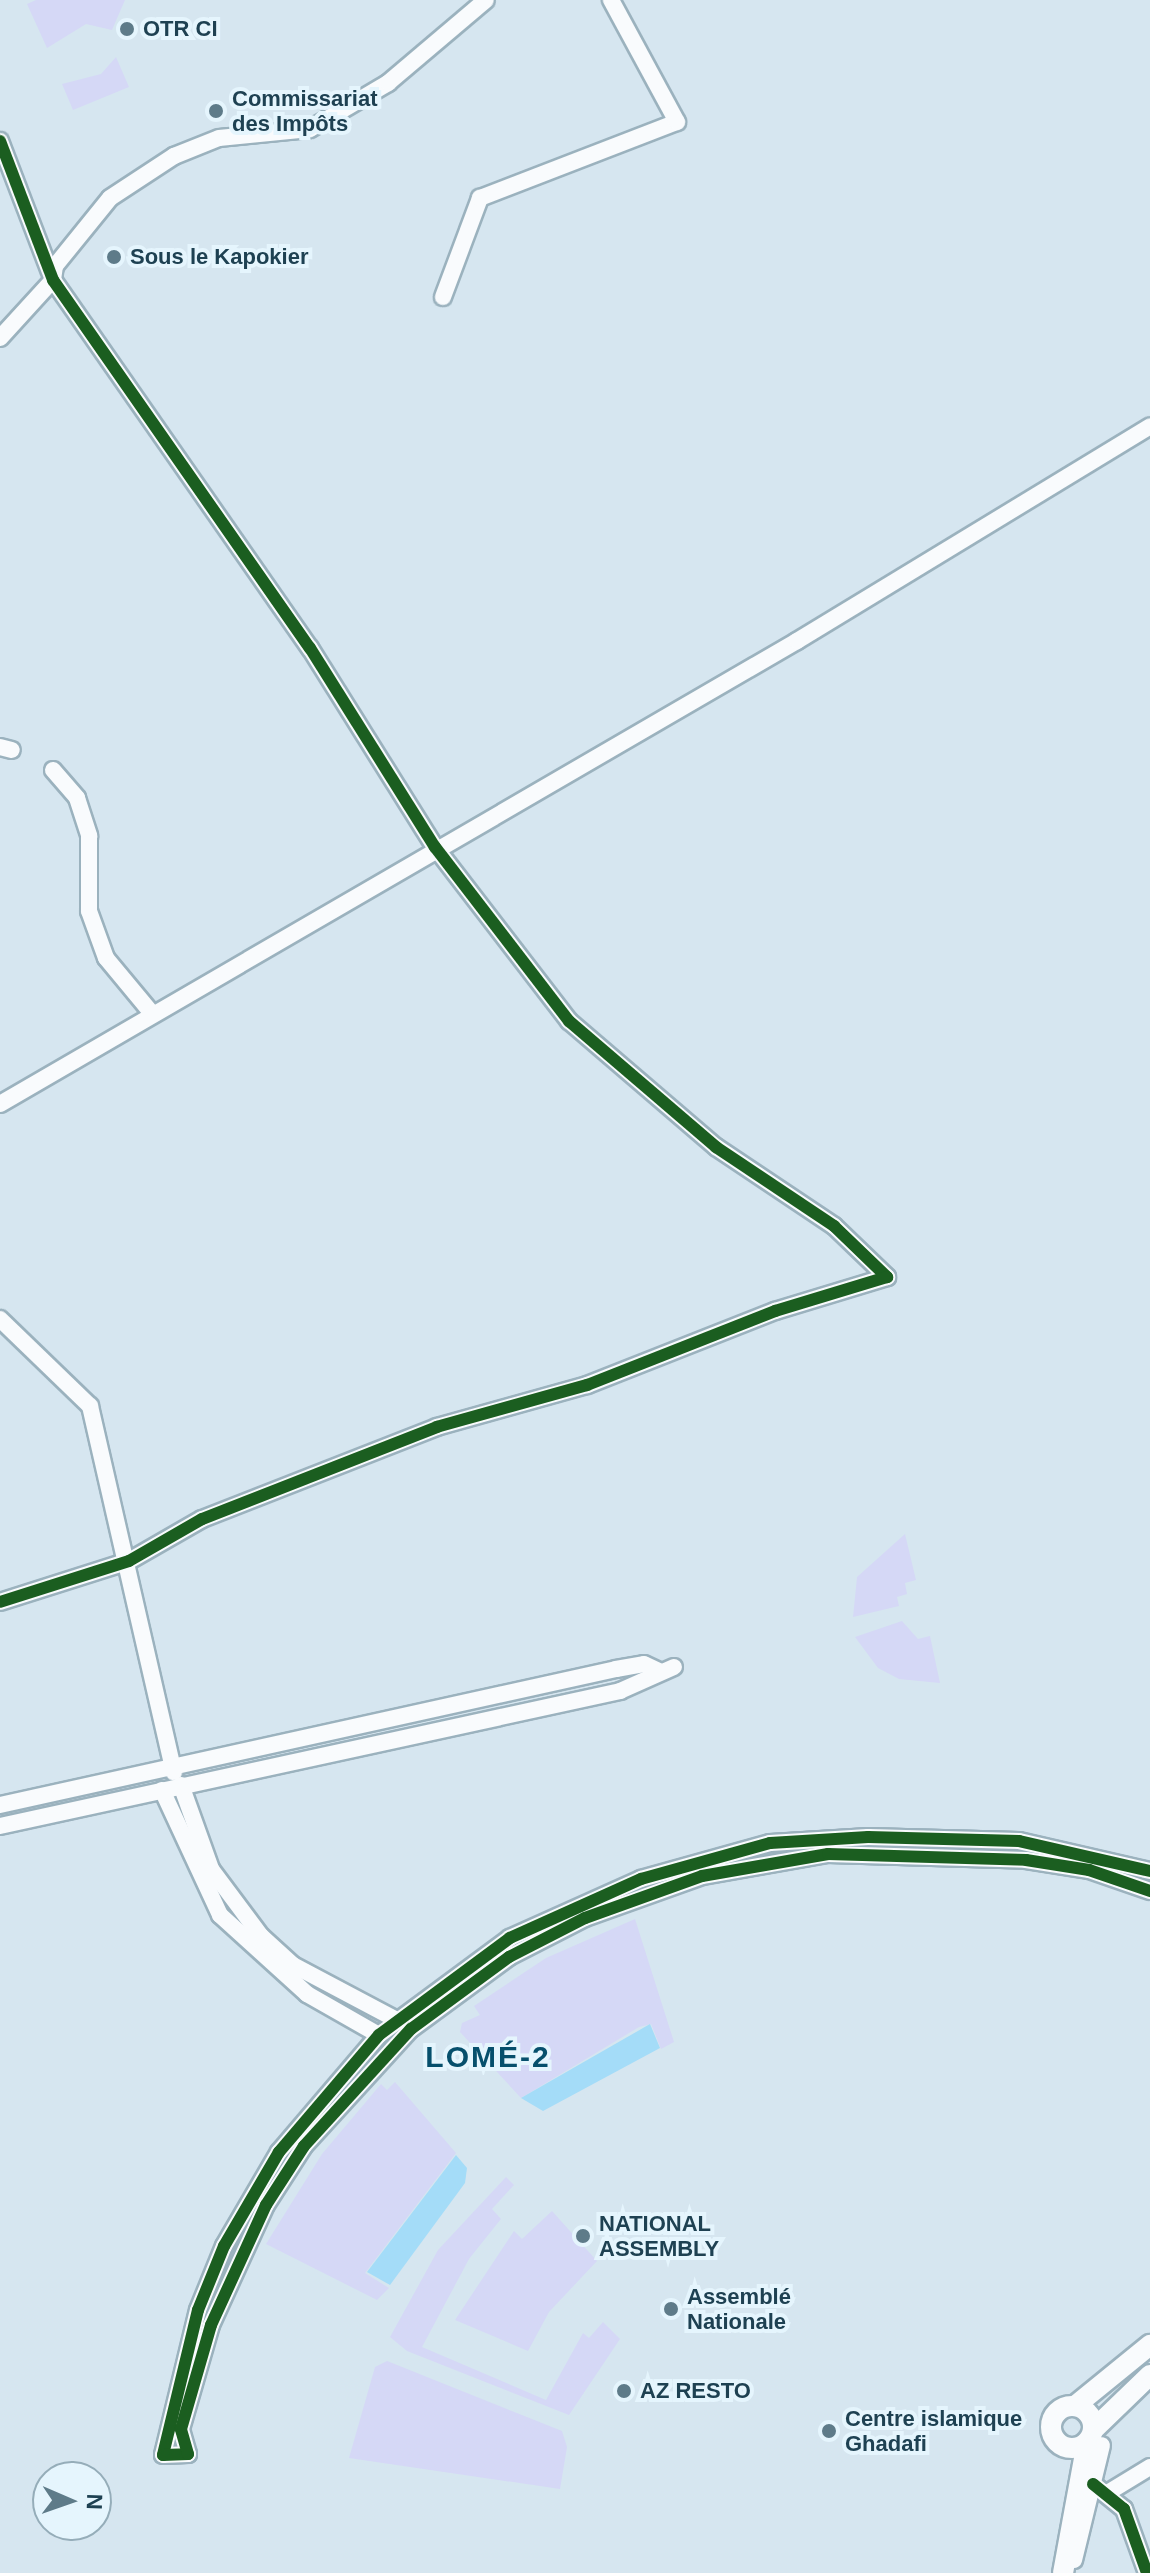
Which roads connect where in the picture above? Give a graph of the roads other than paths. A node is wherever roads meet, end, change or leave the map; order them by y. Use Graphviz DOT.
graph roads {
  1 [pos="486,0"];
  2 [pos="611,0"];
  3 [pos="0,141"];
  4 [pos="53,280"];
  5 [pos="443,297"];
  6 [pos="0,338"];
  7 [pos="1150,426"];
  8 [pos="53,770"];
  9 [pos="435,847"];
  10 [pos="150,1011"];
  11 [pos="0,1104"];
  12 [pos="0,1319"];
  13 [pos="129,1561"];
  14 [pos="0,1602"];
  15 [pos="173,1765"];
  16 [pos="173,1787"];
  17 [pos="0,1805"];
  18 [pos="0,1826"];
  19 [pos="1150,1871"];
  20 [pos="1150,1891"];
  21 [pos="397,2020"];
  22 [pos="379,2035"];
  23 [pos="1150,2345"];
  24 [pos="1150,2375"];
  25 [pos="1075,2406"];
  26 [pos="1094,2439"];
  27 [pos="1057,2443"];
  28 [pos="1150,2467"];
  29 [pos="1093,2484"];
  30 [pos="1073,2492"];
  31 [pos="1109,2492"];
  32 [pos="1063,2573"];
  33 [pos="1071,2573"];
  34 [pos="1147,2573"];
  1 -- 4 [label="street"];
  2 -- 5 [label="street"];
  3 -- 4 [label="street"];
  4 -- 6 [label="street"];
  4 -- 9 [label="street"];
  7 -- 9 [label="street"];
  8 -- 10 [label="street"];
  9 -- 10 [label="street"];
  9 -- 13 [label="street"];
  10 -- 11 [label="street"];
  12 -- 13 [label="street"];
  13 -- 14 [label="street"];
  13 -- 15 [label="street"];
  15 -- 16 [label="street"];
  15 -- 16 [label="street"];
  15 -- 17 [label="street"];
  16 -- 18 [label="street"];
  16 -- 21 [label="street"];
  16 -- 22 [label="street"];
  19 -- 21 [label="street"];
  20 -- 22 [label="street"];
  21 -- 22 [label="street"];
  23 -- 25 [label="main road"];
  24 -- 26 [label="main road"];
  25 -- 26 [label="main road"];
  25 -- 27 [label="main road"];
  26 -- 27 [label="main road"];
  26 -- 29 [label="street"];
  26 -- 30 [label="main road"];
  27 -- 30 [label="main road"];
  28 -- 31 [label="street"];
  29 -- 31 [label="street"];
  29 -- 33 [label="street"];
  30 -- 32 [label="main road"];
  31 -- 34 [label="street"];
}
